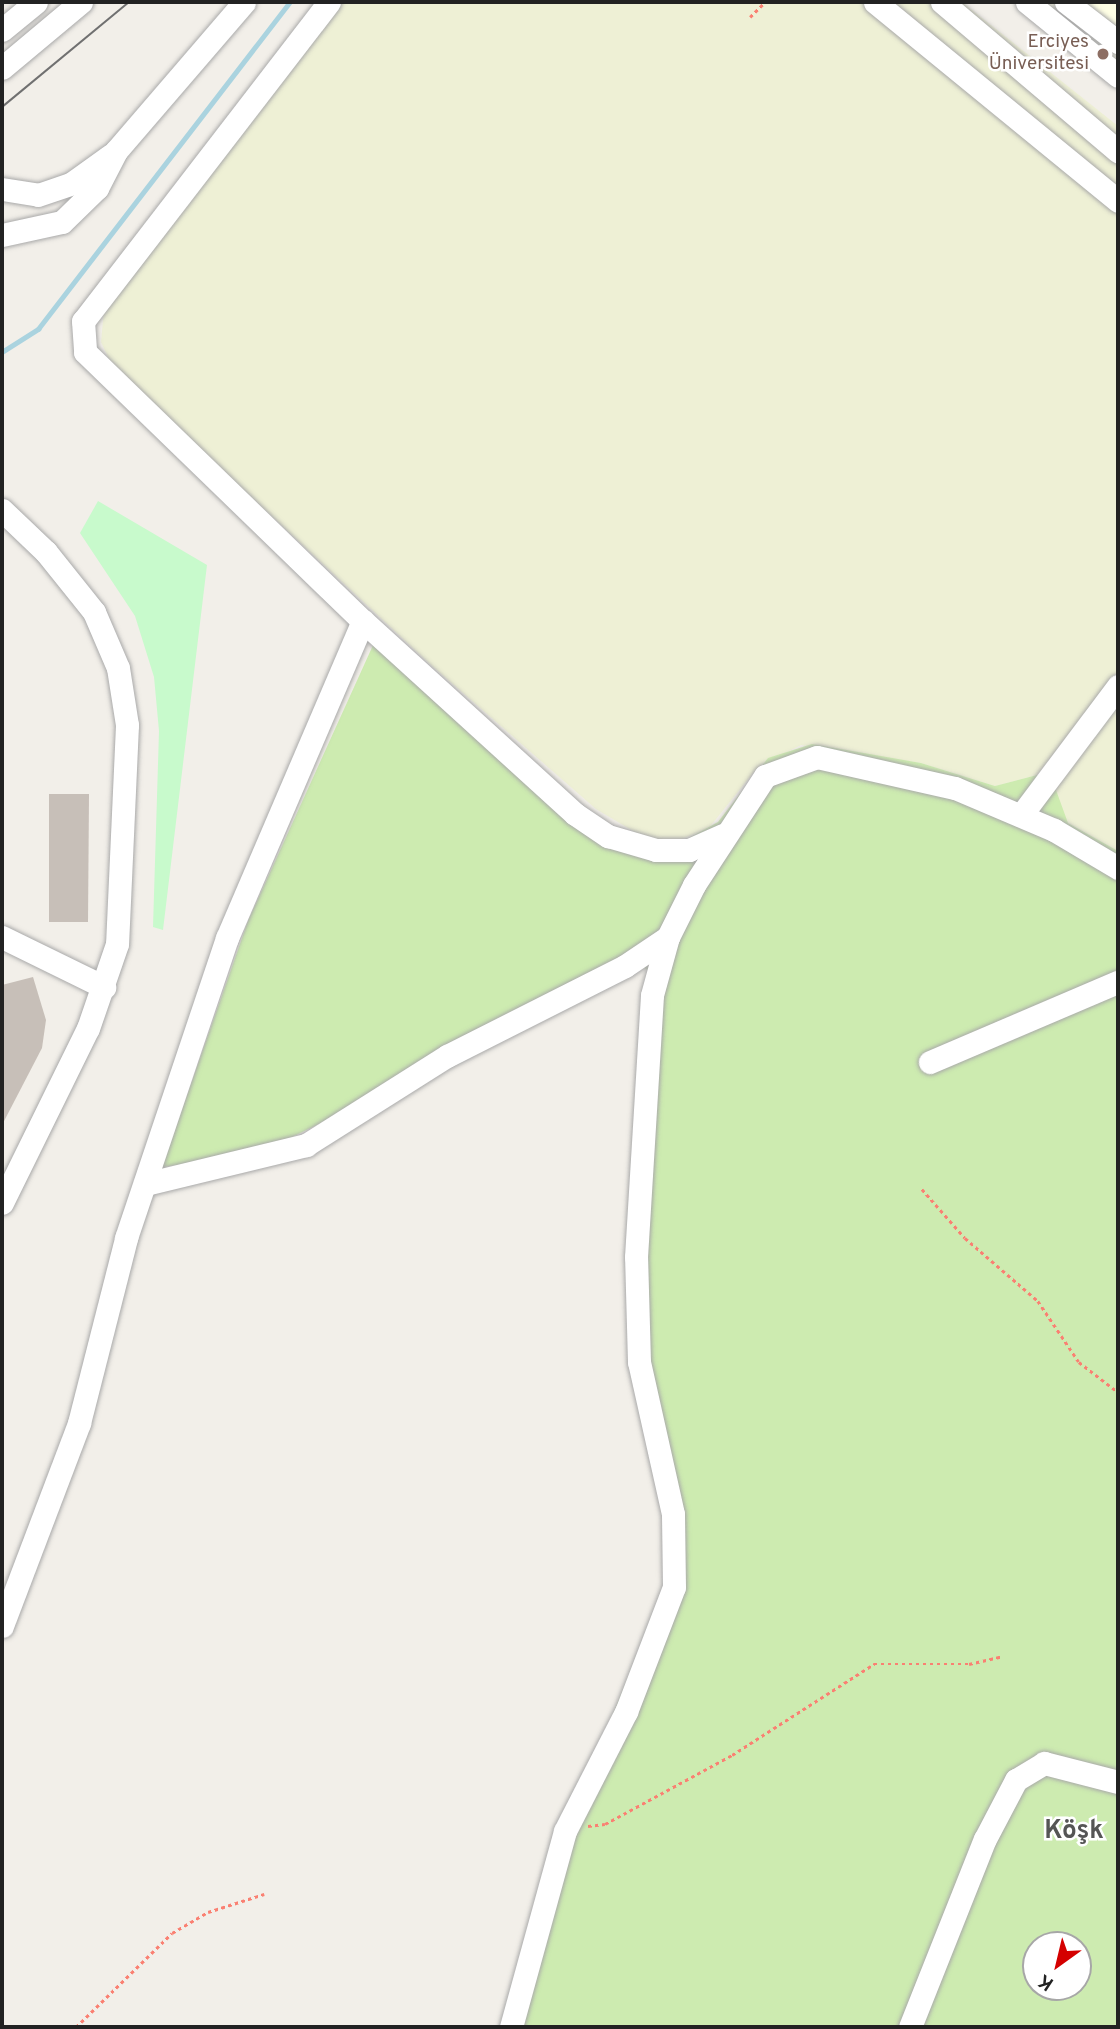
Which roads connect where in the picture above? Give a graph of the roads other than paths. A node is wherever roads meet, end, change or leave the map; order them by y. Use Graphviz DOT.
graph roads {
  1 [pos="36,2"];
  2 [pos="82,2"];
  3 [pos="244,2"];
  4 [pos="329,2"];
  5 [pos="876,2"];
  6 [pos="942,2"];
  7 [pos="1027,2"];
  8 [pos="1066,2"];
  9 [pos="2,30"];
  10 [pos="1118,42"];
  11 [pos="2,68"];
  12 [pos="1118,76"];
  13 [pos="116,151"];
  14 [pos="1118,151"];
  15 [pos="2,188"];
  16 [pos="1118,201"];
  17 [pos="2,235"];
  18 [pos="2,510"];
  19 [pos="363,621"];
  20 [pos="1118,686"];
  21 [pos="1022,814"];
  22 [pos="723,835"];
  23 [pos="1118,868"];
  24 [pos="2,937"];
  25 [pos="668,937"];
  26 [pos="1118,982"];
  27 [pos="104,987"];
  28 [pos="930,1062"];
  29 [pos="145,1184"];
  30 [pos="2,1203"];
  31 [pos="2,1626"];
  32 [pos="1118,1782"];
  33 [pos="511,2027"];
  34 [pos="910,2027"];
  1 -- 9 [label="street"];
  2 -- 11 [label="street"];
  3 -- 13 [label="street"];
  4 -- 19 [label="street"];
  5 -- 16 [label="street"];
  6 -- 14 [label="street"];
  7 -- 12 [label="street"];
  8 -- 10 [label="street"];
  13 -- 15 [label="street"];
  13 -- 17 [label="street"];
  18 -- 27 [label="street"];
  19 -- 22 [label="street"];
  19 -- 29 [label="street"];
  20 -- 21 [label="street"];
  21 -- 22 [label="street"];
  21 -- 23 [label="street"];
  22 -- 25 [label="street"];
  24 -- 27 [label="street"];
  25 -- 29 [label="street"];
  25 -- 33 [label="street"];
  26 -- 28 [label="street"];
  27 -- 30 [label="street"];
  29 -- 31 [label="street"];
  32 -- 34 [label="street"];
}
